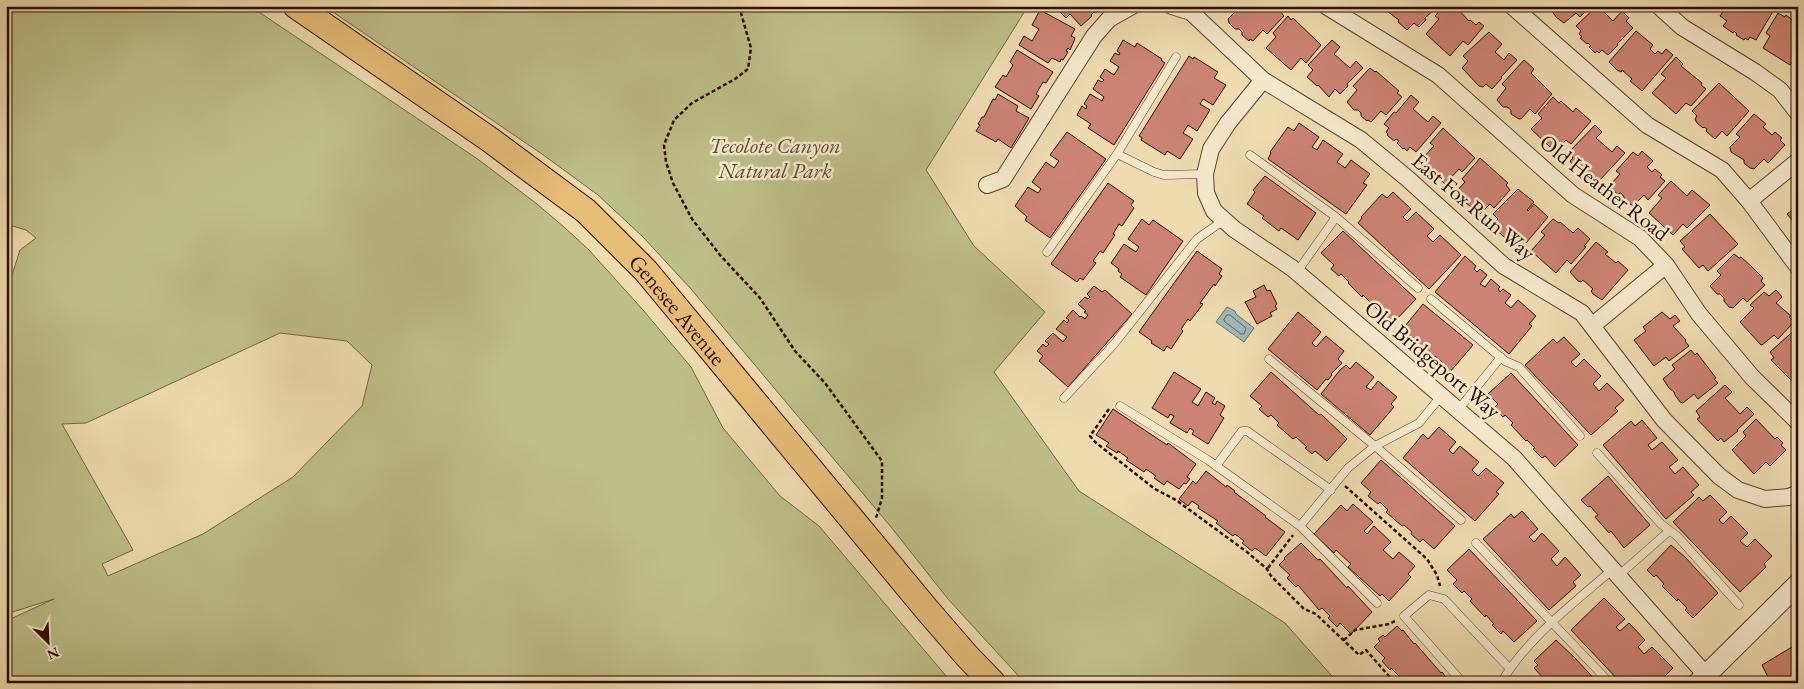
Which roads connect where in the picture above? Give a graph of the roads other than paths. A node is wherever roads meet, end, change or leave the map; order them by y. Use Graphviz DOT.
graph roads {
  1 [pos="296,6"];
  2 [pos="1132,6"];
  3 [pos="1172,6"];
  4 [pos="1326,6"];
  5 [pos="1512,6"];
  6 [pos="1659,6"];
  7 [pos="1193,9"];
  8 [pos="1176,57"];
  9 [pos="1263,80"];
  10 [pos="1798,113"];
  11 [pos="1117,154"];
  12 [pos="1250,155"];
  13 [pos="1798,161"];
  14 [pos="1205,174"];
  15 [pos="987,185"];
  16 [pos="1748,201"];
  17 [pos="1336,217"];
  18 [pos="1224,220"];
  19 [pos="1047,252"];
  20 [pos="1666,265"];
  21 [pos="1798,267"];
  22 [pos="1297,272"];
  23 [pos="1418,288"];
  24 [pos="1431,300"];
  25 [pos="1593,325"];
  26 [pos="1500,357"];
  27 [pos="1269,359"];
  28 [pos="1441,396"];
  29 [pos="1064,398"];
  30 [pos="1120,406"];
  31 [pos="1457,410"];
  32 [pos="1798,422"];
  33 [pos="1580,436"];
  34 [pos="1375,446"];
  35 [pos="1597,454"];
  36 [pos="1216,466"];
  37 [pos="1331,490"];
  38 [pos="1798,493"];
  39 [pos="1461,520"];
  40 [pos="1300,526"];
  41 [pos="1670,531"];
  42 [pos="1476,542"];
  43 [pos="1615,572"];
  44 [pos="1798,584"];
  45 [pos="1377,603"];
  46 [pos="1739,605"];
  47 [pos="1552,622"];
  48 [pos="1510,668"];
  49 [pos="1701,678"];
  50 [pos="993,683"];
  51 [pos="1462,683"];
  52 [pos="1502,683"];
  53 [pos="1610,683"];
  1 -- 50 [label="main road, Genesee Avenue"];
  2 -- 15 [label="street"];
  3 -- 7 [label="street, East Fox Run Way"];
  4 -- 20 [label="street, Old Heather Road"];
  5 -- 16 [label="street"];
  6 -- 10 [label="street"];
  7 -- 9 [label="street, East Fox Run Way"];
  8 -- 11 [label="lane"];
  9 -- 14 [label="street, Old Bridgeport Way"];
  9 -- 25 [label="street, East Fox Run Way"];
  11 -- 14 [label="lane"];
  11 -- 19 [label="lane"];
  12 -- 17 [label="lane"];
  13 -- 16 [label="street"];
  14 -- 18 [label="street, Old Bridgeport Way"];
  16 -- 21 [label="street"];
  17 -- 22 [label="lane"];
  17 -- 23 [label="lane"];
  18 -- 22 [label="street, Old Bridgeport Way"];
  18 -- 29 [label="lane"];
  20 -- 25 [label="street"];
  20 -- 32 [label="street, Old Heather Road"];
  22 -- 28 [label="street, Old Bridgeport Way"];
  24 -- 26 [label="lane"];
  25 -- 38 [label="street, East Fox Run Way"];
  26 -- 31 [label="lane"];
  26 -- 33 [label="lane"];
  27 -- 34 [label="lane"];
  28 -- 31 [label="street, Old Bridgeport Way"];
  28 -- 34 [label="lane"];
  30 -- 36 [label="lane"];
  31 -- 43 [label="street, Old Bridgeport Way"];
  34 -- 37 [label="lane"];
  34 -- 39 [label="lane"];
  35 -- 41 [label="lane"];
  36 -- 37 [label="lane"];
  36 -- 40 [label="lane"];
  37 -- 40 [label="lane"];
  40 -- 45 [label="lane"];
  41 -- 43 [label="lane"];
  41 -- 46 [label="lane"];
  42 -- 47 [label="lane"];
  43 -- 47 [label="lane"];
  43 -- 49 [label="street, Old Bridgeport Way"];
  44 -- 49 [label="street"];
  47 -- 48 [label="lane"];
  47 -- 53 [label="lane"];
  48 -- 51 [label="lane"];
  48 -- 52 [label="lane"];
}
